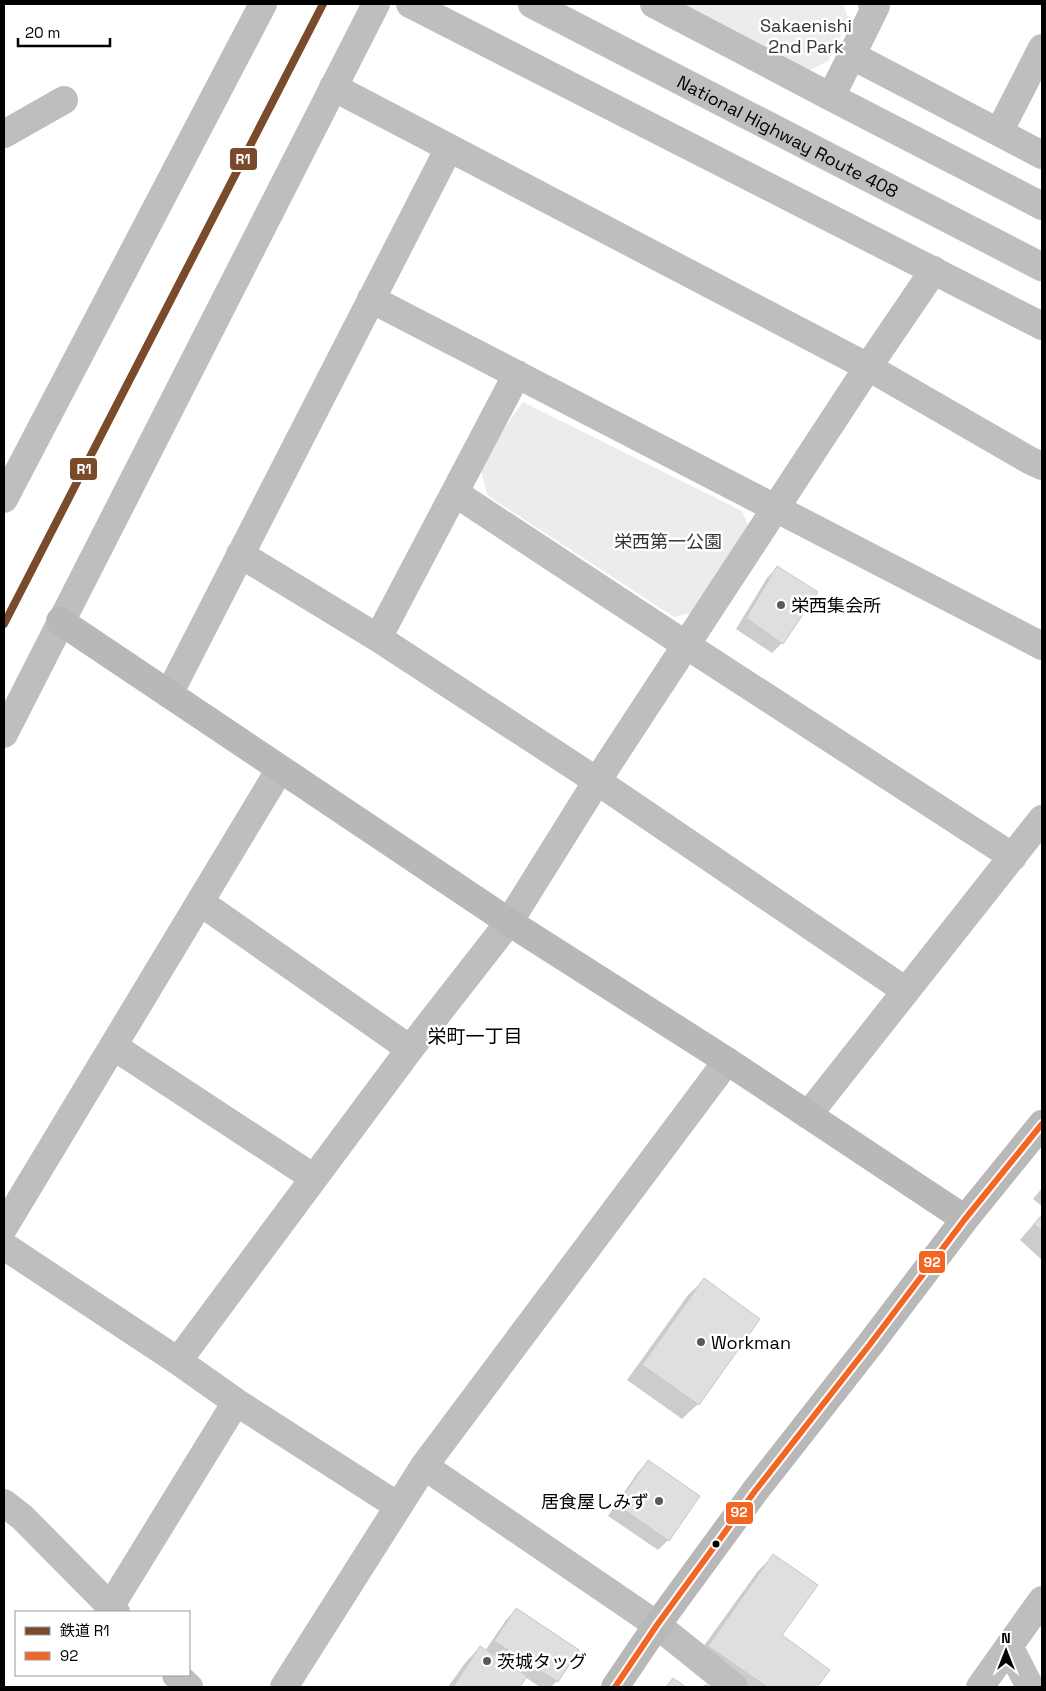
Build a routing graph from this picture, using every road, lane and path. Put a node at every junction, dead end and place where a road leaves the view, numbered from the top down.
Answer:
1 (263, 4) edge
2 (376, 4) edge
3 (410, 4) edge
4 (532, 4) edge
5 (654, 4) edge
6 (875, 5) edge
7 (1042, 48) edge
8 (851, 55) junction
9 (332, 87) junction
10 (830, 96) junction
11 (64, 100) dead end
12 (999, 132) junction
13 (4, 134) edge
14 (449, 148) junction
15 (1042, 155) edge
16 (1042, 206) edge
17 (1042, 266) edge
18 (934, 270) junction
19 (371, 299) junction
20 (1042, 326) edge
21 (868, 367) junction
22 (518, 374) junction
23 (1042, 466) edge
24 (455, 492) junction
25 (4, 499) edge
26 (776, 507) junction
27 (240, 554) junction
28 (60, 622) junction
29 (378, 638) junction
30 (686, 645) junction
31 (1042, 646) edge
32 (169, 694) junction
33 (4, 734) edge
34 (280, 769) junction
35 (597, 781) junction
36 (1042, 819) edge
37 (1012, 857) junction
38 (200, 902) junction
39 (509, 922) junction
40 (906, 991) junction
41 (113, 1046) junction
42 (410, 1049) junction
43 (727, 1061) junction
44 (808, 1114) junction
45 (1042, 1124) edge
46 (314, 1178) junction
47 (965, 1219) junction
48 (4, 1228) edge
49 (4, 1246) edge
50 (178, 1361) junction
51 (236, 1402) junction
52 (424, 1466) junction
53 (4, 1503) edge
54 (398, 1506) junction
55 (1042, 1600) edge
56 (113, 1609) edge
57 (657, 1625) junction
58 (1009, 1646) junction
59 (177, 1676) edge
60 (188, 1687) edge
61 (284, 1687) edge
62 (616, 1687) edge
63 (734, 1687) edge
64 (980, 1687) edge
65 (1030, 1687) edge

1 - 25 main road
2 - 9 main road
3 - 18 main road
4 - 17 main road, National Highway Route 408
5 - 10 main road
6 - 8 main road
7 - 12 main road
8 - 10 main road
8 - 12 main road
9 - 14 main road
9 - 28 main road
10 - 16 main road
11 - 13 main road
12 - 15 main road
14 - 19 main road
14 - 21 main road
18 - 20 main road
18 - 21 main road
19 - 22 main road
19 - 27 main road
21 - 23 main road
21 - 26 main road
22 - 24 main road
22 - 26 main road
24 - 29 main road
24 - 30 main road
26 - 30 main road
26 - 31 main road
27 - 29 main road
27 - 32 main road
28 - 32 street
28 - 33 main road
29 - 35 main road
30 - 35 main road
30 - 37 main road
32 - 34 street
34 - 38 main road
34 - 39 street
35 - 39 main road
35 - 40 main road
36 - 37 main road
37 - 40 main road
38 - 41 main road
38 - 42 main road
39 - 42 main road
39 - 43 street
40 - 44 main road
41 - 46 main road
41 - 48 main road
42 - 46 main road
43 - 44 street
43 - 52 main road
44 - 47 street
45 - 47 street
46 - 50 main road
47 - 57 street
49 - 50 main road
50 - 51 main road
51 - 54 main road
51 - 56 main road
52 - 54 main road
52 - 57 main road
53 - 56 main road
54 - 61 main road
55 - 58 main road
57 - 62 street
57 - 63 main road
58 - 64 main road
58 - 65 main road
59 - 60 main road

